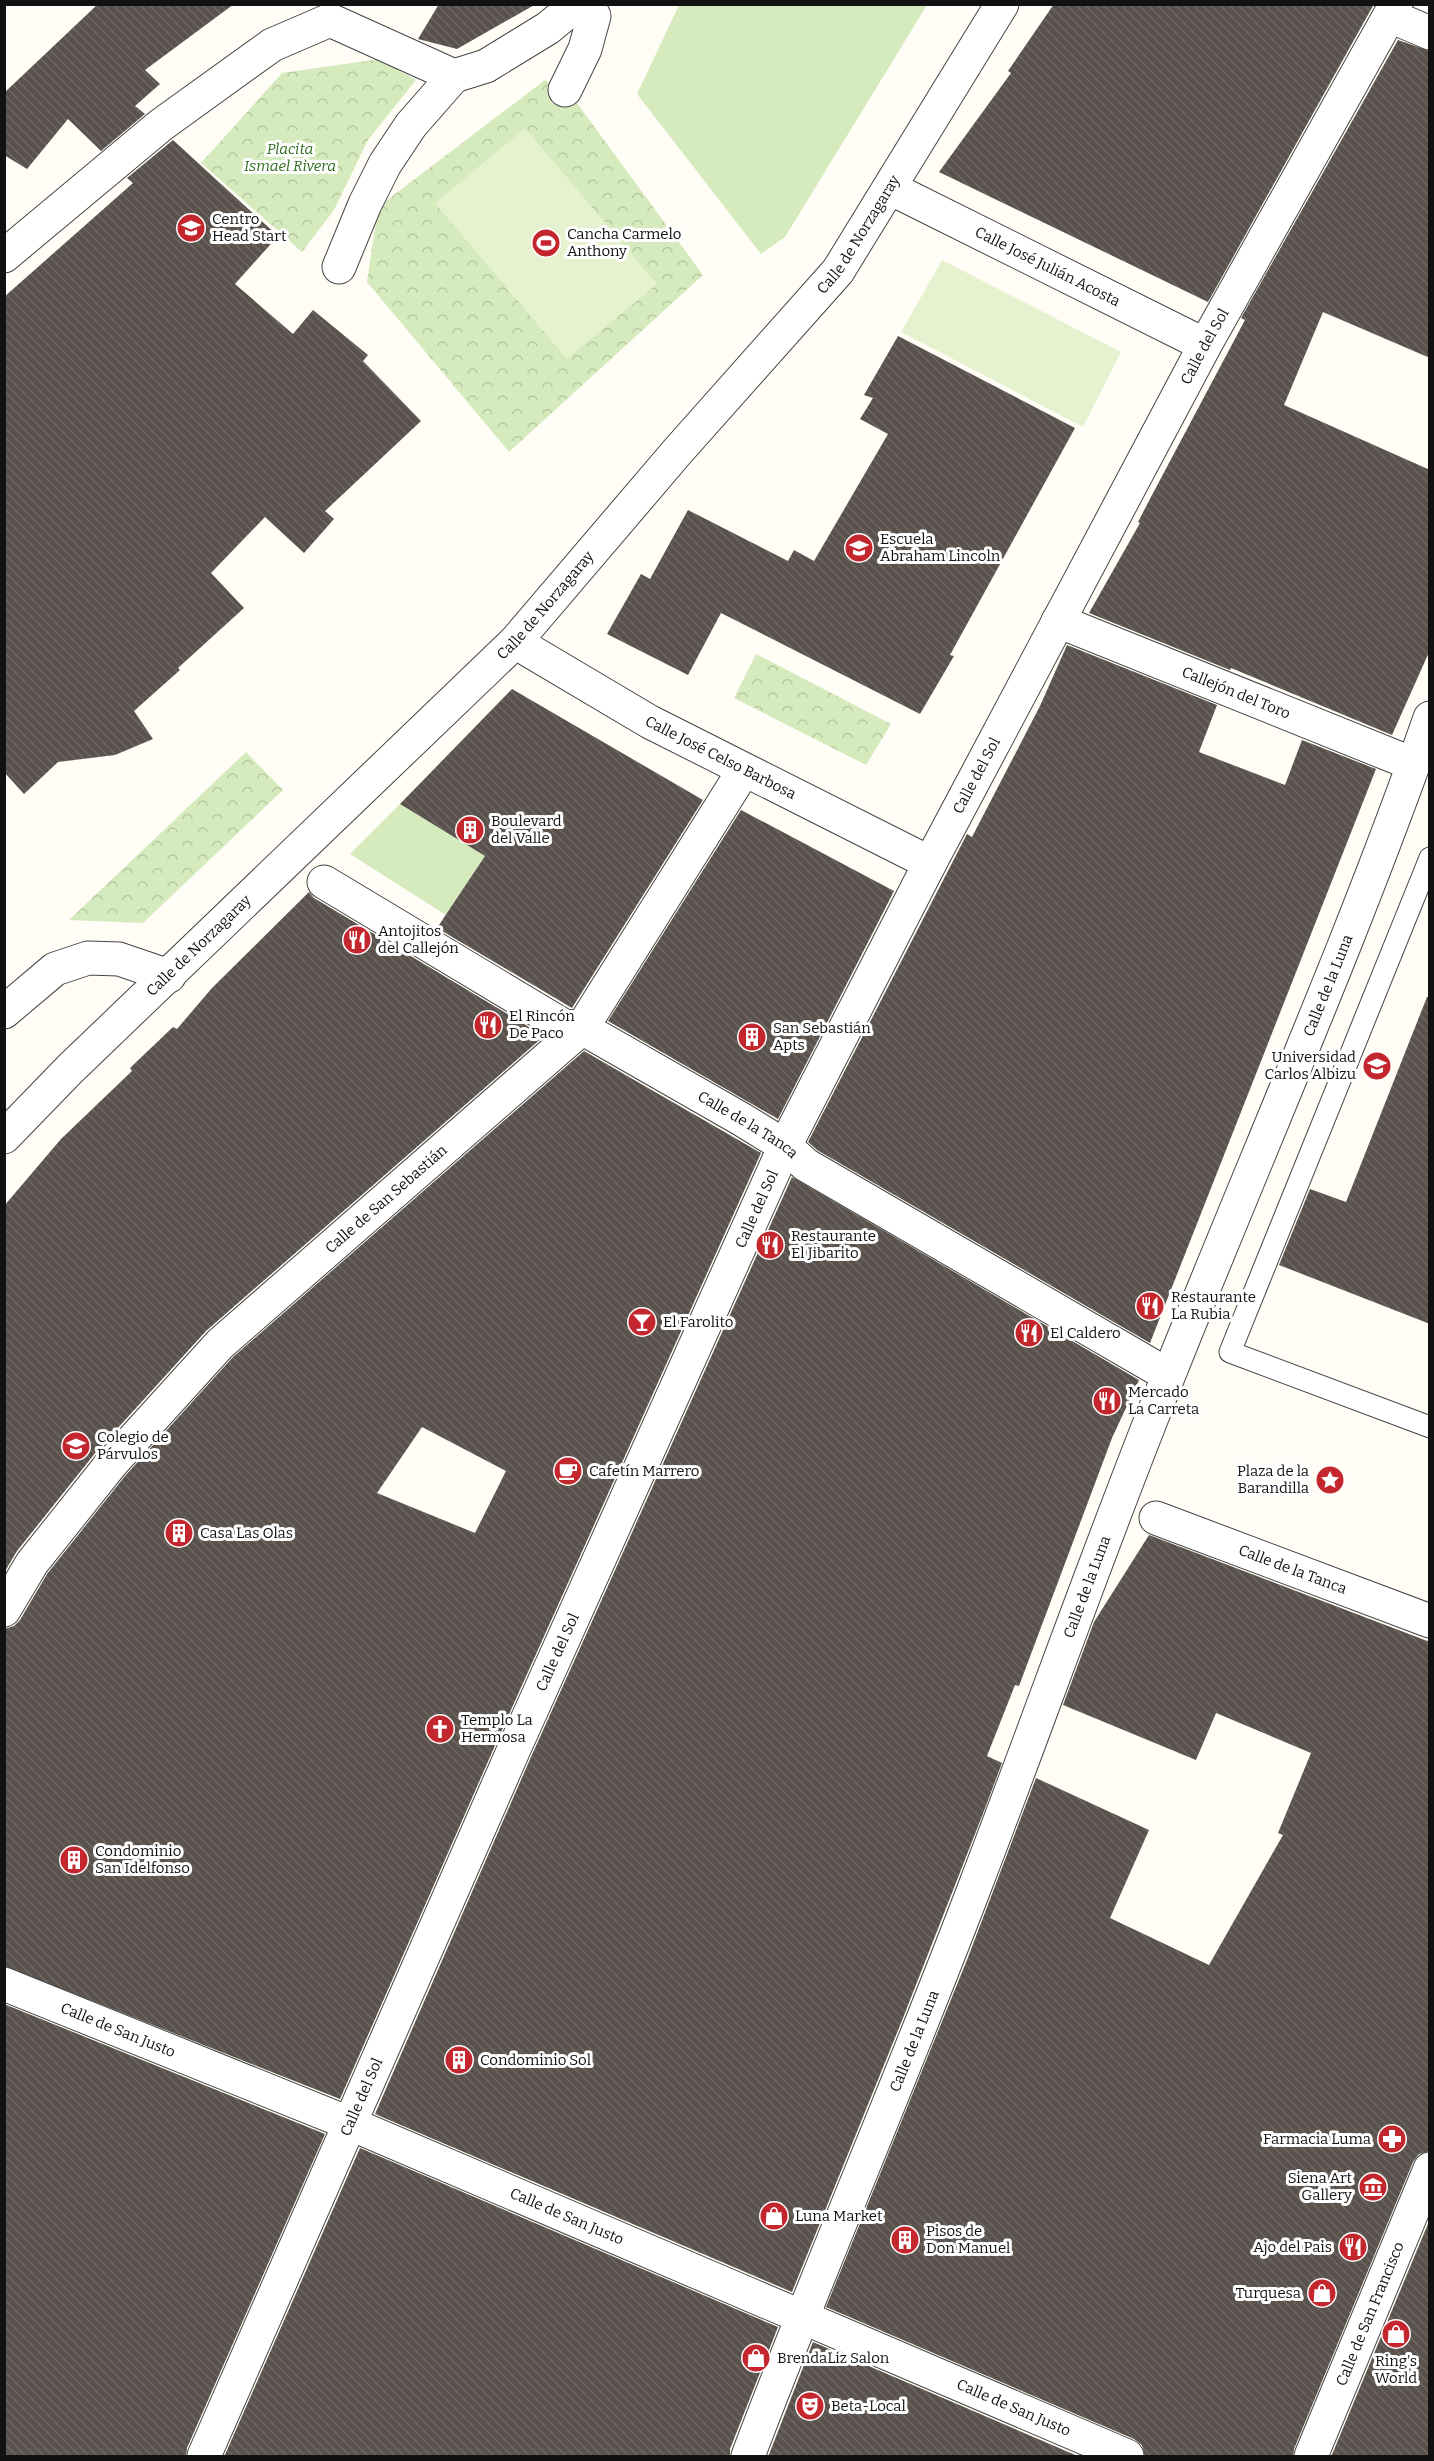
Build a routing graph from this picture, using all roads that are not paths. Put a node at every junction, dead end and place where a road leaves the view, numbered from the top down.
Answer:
1 (577, 4) edge
2 (587, 4) edge
3 (1002, 4) edge
4 (1393, 10) edge
5 (1430, 33) edge
6 (454, 76) junction
7 (565, 90) dead end
8 (890, 188) junction
9 (4, 256) edge
10 (339, 267) dead end
11 (1204, 345) junction
12 (1058, 621) junction
13 (515, 642) junction
14 (1430, 718) edge
15 (1413, 764) junction
16 (744, 770) junction
17 (1430, 858) edge
18 (930, 863) junction
19 (324, 882) dead end
20 (169, 976) junction
21 (4, 1012) edge
22 (582, 1028) junction
23 (4, 1137) edge
24 (785, 1146) junction
25 (1168, 1375) junction
26 (1430, 1427) edge
27 (1156, 1518) dead end
28 (4, 1610) edge
29 (1430, 1621) edge
30 (4, 1984) edge
31 (351, 2124) junction
32 (1430, 2169) edge
33 (801, 2317) junction
34 (204, 2457) edge
35 (748, 2457) edge
36 (1127, 2457) edge
37 (1311, 2457) edge

1 - 6 street
2 - 7 street
3 - 8 street, Calle de Norzagaray
4 - 5 street
4 - 11 street, Calle del Sol
6 - 9 street
6 - 10 street
8 - 11 street, Calle José Julián Acosta
8 - 13 street, Calle de Norzagaray
11 - 12 street, Calle del Sol
12 - 15 street, Callejón del Toro
12 - 18 street, Calle del Sol
13 - 16 street, Calle José Celso Barbosa
13 - 20 street, Calle de Norzagaray
14 - 15 street, Calle de la Luna
15 - 25 street, Calle de la Luna
16 - 18 street, Calle José Celso Barbosa
16 - 22 street, Calle de San Sebastián
17 - 26 lane
18 - 24 street, Calle del Sol
19 - 22 street, Calle de la Tanca
20 - 21 street
20 - 23 street, Calle de Norzagaray
22 - 24 street, Calle de la Tanca
22 - 28 street, Calle de San Sebastián
24 - 25 street, Calle de la Tanca
24 - 31 street, Calle del Sol
25 - 33 street, Calle de la Luna
27 - 29 street, Calle de la Tanca
30 - 31 street, Calle de San Justo
31 - 33 street, Calle de San Justo
31 - 34 street, Calle del Sol
32 - 37 street, Calle de San Francisco
33 - 35 street, Calle de la Luna
33 - 36 street, Calle de San Justo

